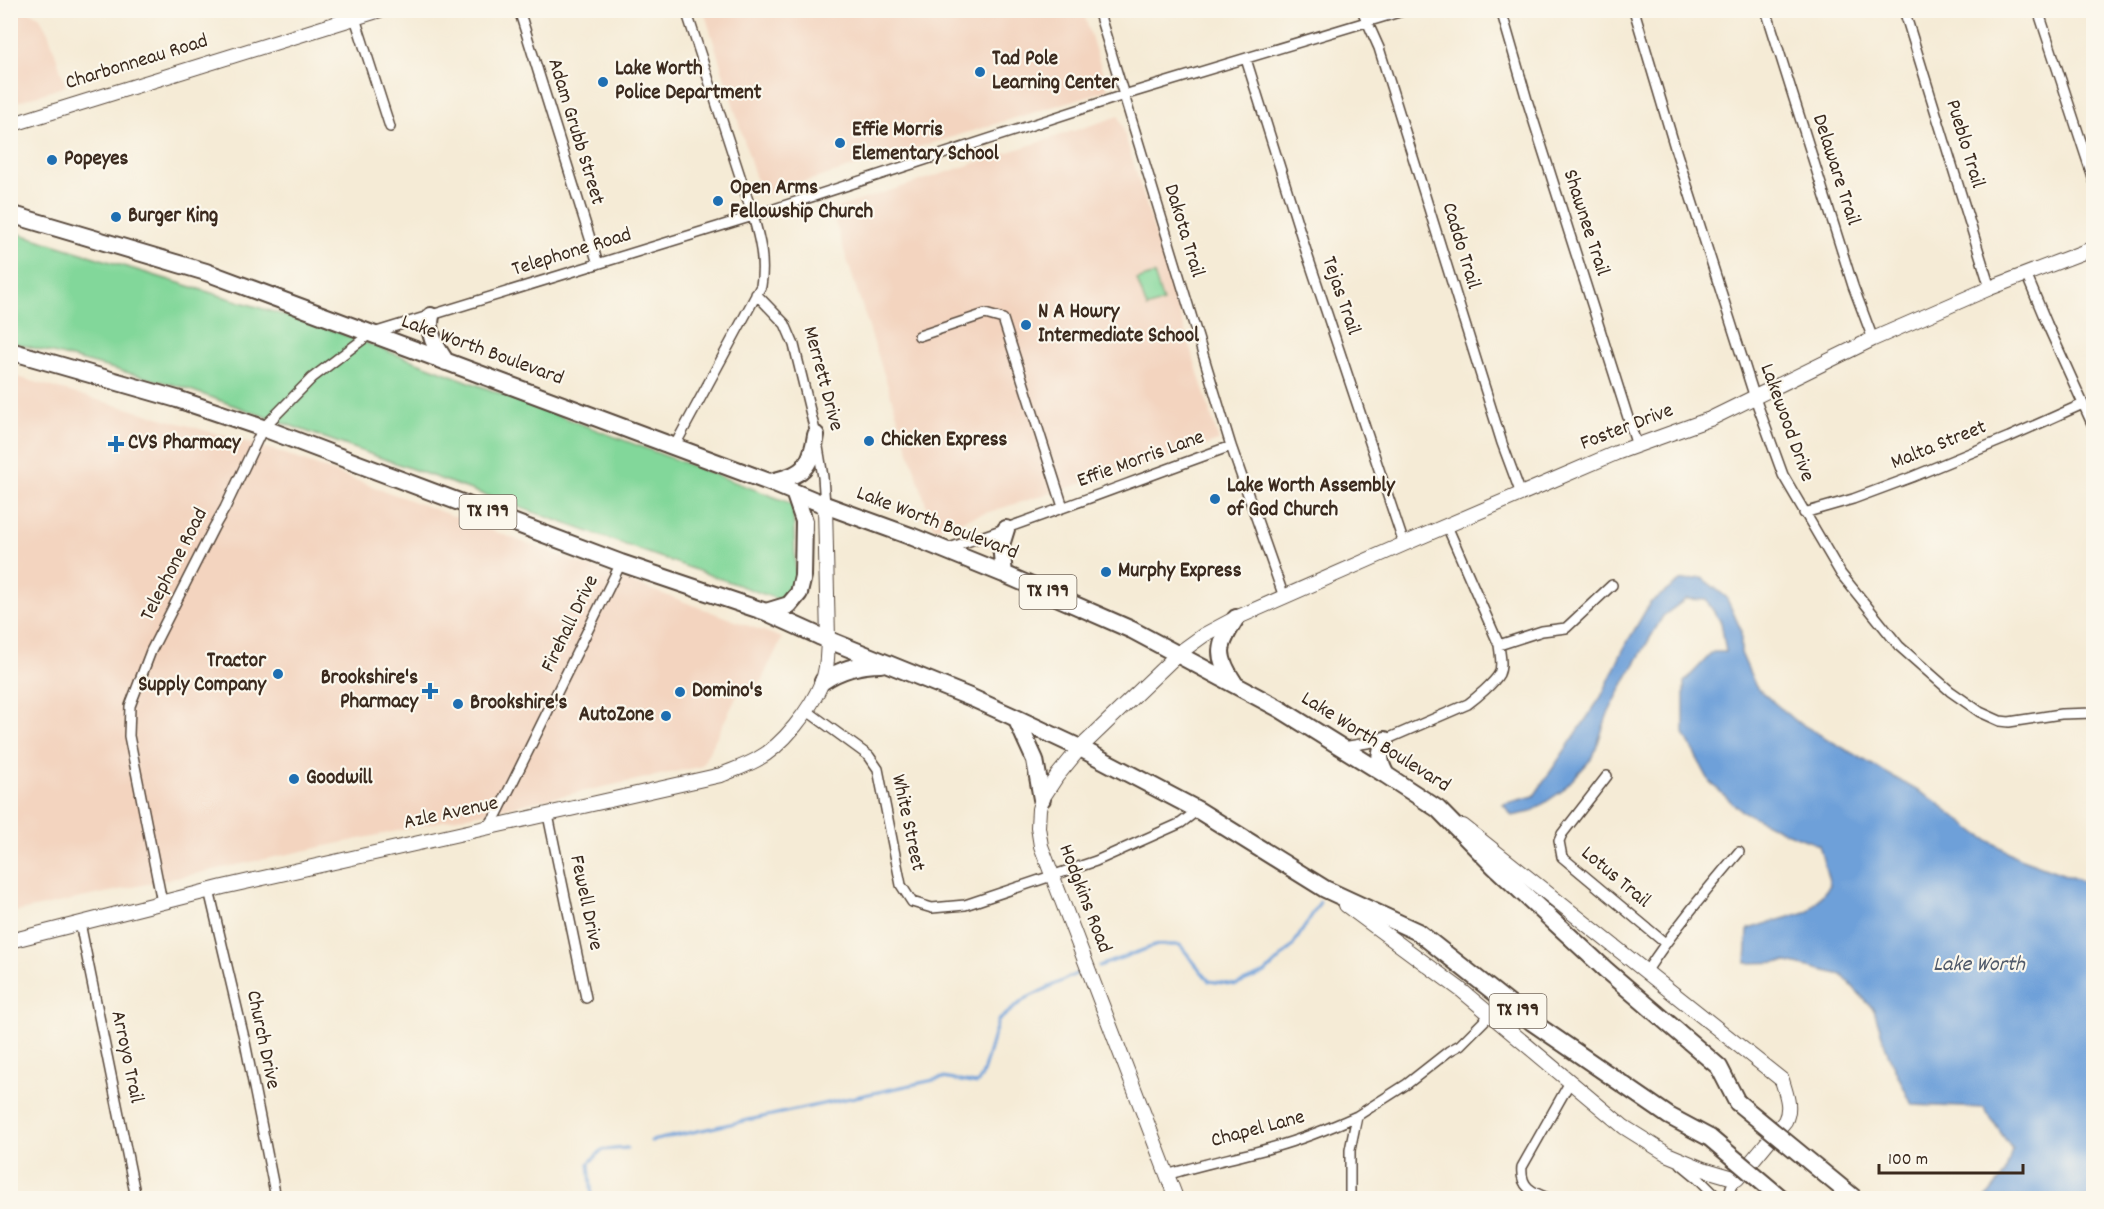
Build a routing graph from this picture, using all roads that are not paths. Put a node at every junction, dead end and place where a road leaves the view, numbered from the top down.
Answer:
1 (380, 10) edge
2 (519, 10) edge
3 (686, 10) edge
4 (1098, 10) edge
5 (1362, 10) edge
6 (1406, 10) edge
7 (1501, 10) edge
8 (1634, 10) edge
9 (1766, 10) edge
10 (1904, 10) edge
11 (2038, 10) edge
12 (355, 18) junction
13 (1368, 22) junction
14 (1246, 59) junction
15 (1124, 95) junction
16 (10, 125) edge
17 (390, 127) dead end
18 (2094, 181) edge
19 (13, 216) edge
20 (753, 216) junction
21 (2094, 248) edge
22 (598, 264) junction
23 (2026, 274) junction
24 (1990, 288) junction
25 (756, 294) junction
26 (431, 316) junction
27 (370, 334) junction
28 (919, 336) dead end
29 (1873, 339) junction
30 (10, 351) edge
31 (446, 362) junction
32 (1755, 398) junction
33 (2084, 404) junction
34 (263, 428) junction
35 (2094, 428) edge
36 (816, 435) junction
37 (1231, 446) junction
38 (1637, 446) junction
39 (674, 447) junction
40 (770, 482) junction
41 (794, 492) junction
42 (1521, 494) junction
43 (825, 505) junction
44 (1063, 507) junction
45 (1804, 513) junction
46 (1447, 526) junction
47 (1006, 529) junction
48 (1404, 544) junction
49 (944, 550) junction
50 (621, 563) junction
51 (1004, 573) junction
52 (1612, 585) dead end
53 (1284, 597) junction
54 (766, 612) junction
55 (1236, 618) junction
56 (828, 640) junction
57 (1499, 645) junction
58 (1179, 654) junction
59 (888, 664) junction
60 (823, 681) junction
61 (1234, 684) junction
62 (806, 710) junction
63 (2094, 713) edge
64 (1016, 718) junction
65 (1385, 740) junction
66 (1343, 747) junction
67 (1080, 748) junction
68 (1386, 775) junction
69 (1607, 776) dead end
70 (1042, 799) junction
71 (1438, 809) junction
72 (1198, 810) junction
73 (548, 815) junction
74 (487, 828) junction
75 (1739, 852) dead end
76 (1052, 877) junction
77 (1325, 889) junction
78 (209, 890) junction
79 (162, 902) junction
80 (80, 923) junction
81 (10, 941) edge
82 (1665, 943) junction
83 (1646, 972) junction
84 (586, 998) dead end
85 (1490, 1015) junction
86 (1570, 1082) junction
87 (1357, 1116) junction
88 (1666, 1154) junction
89 (1167, 1175) junction
90 (1737, 1179) junction
91 (136, 1198) edge
92 (276, 1198) edge
93 (1176, 1198) edge
94 (1350, 1198) edge
95 (1548, 1198) edge
96 (1718, 1198) edge
97 (1728, 1198) edge
98 (1781, 1198) edge
99 (1854, 1198) edge

1 - 12 main road, Charbonneau Road
2 - 22 street, Adam Grubb Street
3 - 20 street
4 - 15 street, Dakota Trail
5 - 13 street, Caddo Trail
6 - 13 street, Telephone Road
7 - 38 street, Shawnee Trail
8 - 32 street, Lakewood Drive
9 - 29 street, Delaware Trail
10 - 24 street, Pueblo Trail
11 - 18 street
12 - 16 main road, Charbonneau Road
12 - 17 street
13 - 14 street, Telephone Road
13 - 42 street, Caddo Trail
14 - 15 street, Telephone Road
14 - 48 street, Tejas Trail
15 - 20 street, Telephone Road
15 - 37 street, Dakota Trail
19 - 27 highway, Lake Worth Boulevard / TX 199
20 - 22 street, Telephone Road
20 - 25 street
21 - 23 main road, Foster Drive
22 - 26 street, Telephone Road
23 - 24 main road, Foster Drive
23 - 33 street
24 - 29 main road, Foster Drive
25 - 36 street, Merrett Drive
25 - 39 street
26 - 27 street, Telephone Road
26 - 31 highway
27 - 31 highway, Lake Worth Boulevard / TX 199
27 - 34 street, Telephone Road
28 - 44 street, Effie Morris Lane
29 - 32 main road, Foster Drive
30 - 34 highway, TX 199
31 - 39 highway, Lake Worth Boulevard / TX 199
32 - 38 main road, Foster Drive
32 - 45 street, Lakewood Drive
33 - 35 street
33 - 45 street, Malta Street
34 - 50 highway, TX 199
34 - 79 street, Telephone Road
36 - 40 highway
36 - 43 street, Merrett Drive
37 - 44 street, Effie Morris Lane
37 - 53 street, Dakota Trail
38 - 42 main road, Foster Drive
39 - 40 highway, Lake Worth Boulevard / TX 199
40 - 41 highway, Lake Worth Boulevard / TX 199
41 - 43 highway, Lake Worth Boulevard / TX 199
41 - 54 highway
42 - 46 main road, Foster Drive
43 - 49 highway, Lake Worth Boulevard / TX 199
43 - 56 main road, Merrett Drive
44 - 47 street, Effie Morris Lane
45 - 63 street, Lakewood Drive
46 - 48 main road, Foster Drive
46 - 57 street
47 - 49 street, Effie Morris Lane
47 - 51 highway
48 - 53 main road, Foster Drive
49 - 51 highway, Lake Worth Boulevard / TX 199
50 - 54 highway, TX 199
50 - 74 street, Firehall Drive
51 - 58 highway, Lake Worth Boulevard / TX 199
52 - 57 street
53 - 55 main road, Foster Drive
54 - 56 highway, TX 199
55 - 58 main road, Foster Drive
55 - 61 highway
56 - 59 highway, TX 199
56 - 60 main road, Azle Avenue
57 - 65 street
58 - 61 highway, Lake Worth Boulevard / TX 199
58 - 67 main road, Hodgkins Road
59 - 60 highway
59 - 64 highway, TX 199
60 - 62 main road, Azle Avenue
61 - 66 highway, Lake Worth Boulevard / TX 199
62 - 73 main road, Azle Avenue
62 - 76 street, White Street
64 - 67 highway, TX 199
64 - 70 highway
65 - 66 street
65 - 68 highway
66 - 68 highway, Lake Worth Boulevard / TX 199
67 - 70 main road, Hodgkins Road
67 - 72 highway, TX 199
68 - 71 highway, Lake Worth Boulevard / TX 199
69 - 82 street, Lotus Trail
70 - 76 main road, Hodgkins Road
71 - 83 main road, Lake Worth Boulevard / TX 199
71 - 99 highway, TX 199, bridge
72 - 76 street
72 - 77 highway, TX 199
73 - 74 main road, Azle Avenue
73 - 84 street, Fewell Drive
74 - 78 main road, Azle Avenue
75 - 82 street
76 - 89 main road, Hodgkins Road
77 - 85 main road, TX 199
77 - 98 highway, TX 199, bridge
78 - 79 main road, Azle Avenue
78 - 92 street, Church Drive
79 - 80 main road, Azle Avenue
80 - 81 main road, Azle Avenue
80 - 91 street, Arroyo Trail
82 - 83 street
83 - 90 main road, Lake Worth Boulevard / TX 199
85 - 86 main road, TX 199
85 - 87 street, Chapel Lane
86 - 88 main road, TX 199
86 - 95 street
87 - 89 street, Chapel Lane
87 - 94 street
88 - 90 main road, TX 199
88 - 96 street
89 - 93 main road, Hodgkins Road
90 - 97 street

